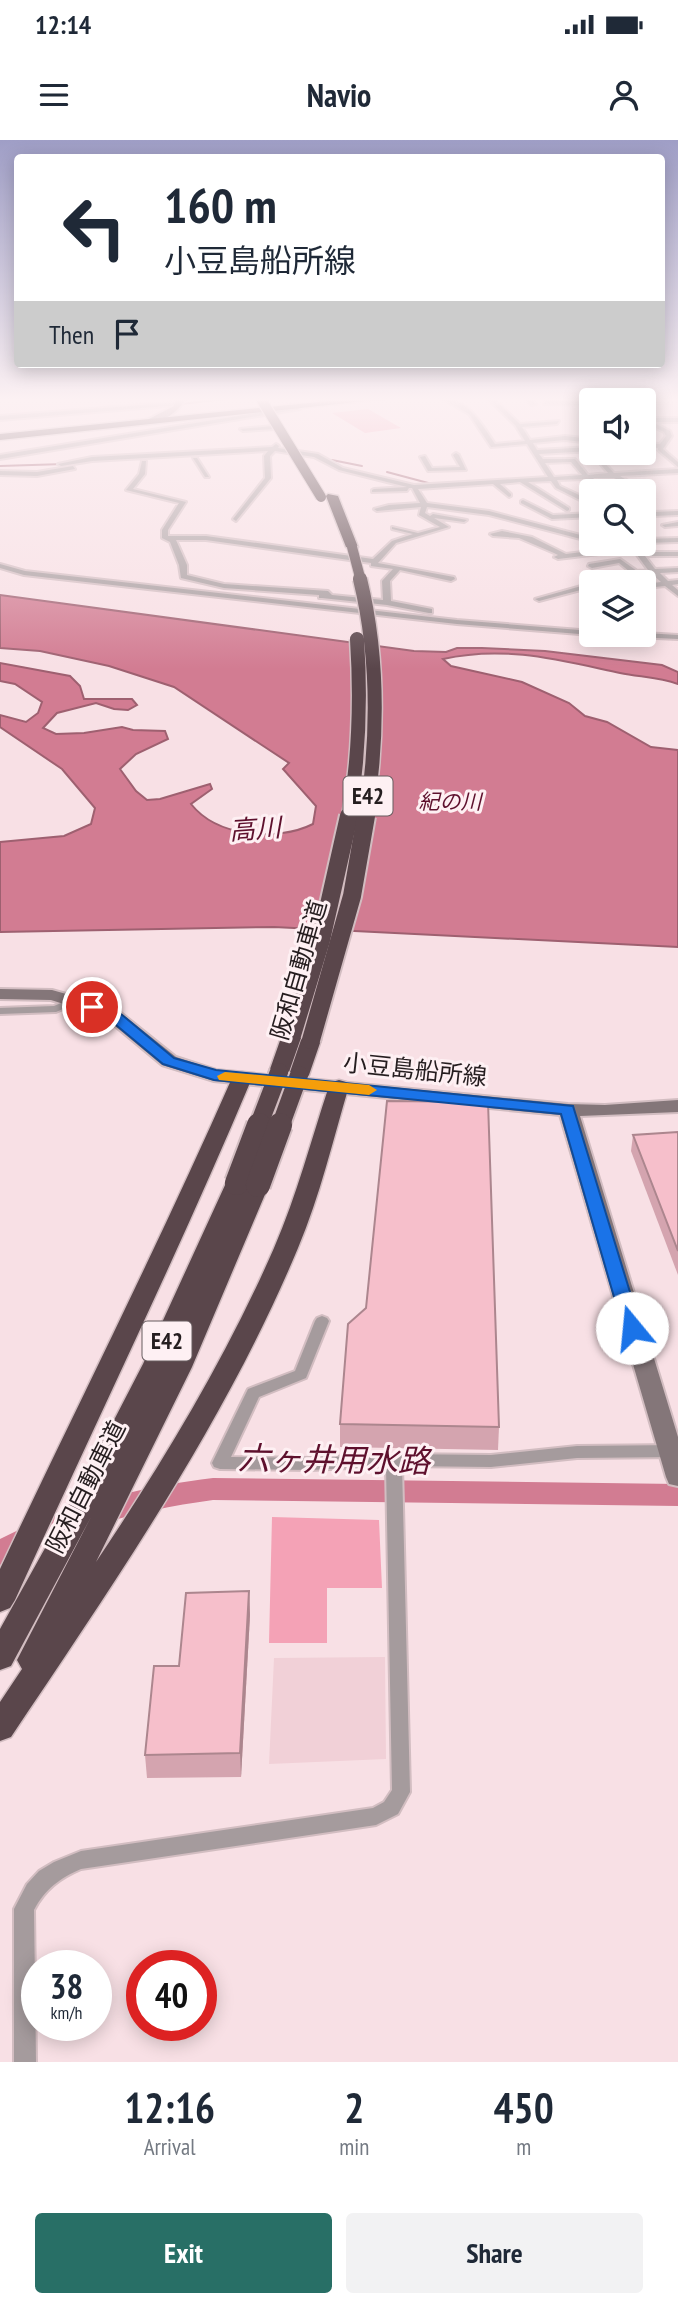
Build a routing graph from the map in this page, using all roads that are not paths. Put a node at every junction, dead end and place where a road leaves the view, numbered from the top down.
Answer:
1 (414, 488) edge
2 (130, 489) edge
3 (260, 489) edge
4 (320, 489) edge
5 (322, 489) edge
6 (405, 489) edge
7 (502, 489) edge
8 (534, 489) edge
9 (562, 489) edge
10 (374, 491) dead end
11 (509, 495) dead end
12 (573, 495) junction
13 (326, 497) junction
14 (553, 498) dead end
15 (579, 498) edge
16 (523, 502) dead end
17 (669, 502) dead end
18 (425, 505) junction
19 (377, 509) dead end
20 (567, 509) dead end
21 (468, 511) junction
22 (678, 511) edge
23 (421, 514) junction
24 (656, 514) edge
25 (578, 516) edge
26 (236, 519) dead end
27 (665, 525) dead end
28 (394, 528) dead end
29 (676, 529) edge
30 (422, 534) junction
31 (493, 534) dead end
32 (579, 536) edge
33 (165, 538) junction
34 (678, 540) edge
35 (656, 541) edge
36 (656, 554) edge
37 (678, 554) edge
38 (579, 555) edge
39 (641, 556) edge
40 (375, 561) junction
41 (0, 566) edge
42 (592, 566) dead end
43 (398, 568) junction
44 (631, 570) edge
45 (653, 570) edge
46 (656, 570) edge
47 (678, 570) edge
48 (656, 573) edge
49 (451, 579) dead end
50 (678, 582) edge
51 (665, 583) junction
52 (656, 585) edge
53 (579, 590) edge
54 (573, 591) junction
55 (205, 593) junction
56 (579, 593) edge
57 (678, 594) edge
58 (330, 596) junction
59 (539, 599) dead end
60 (387, 603) junction
61 (498, 625) junction
62 (579, 632) edge
63 (678, 635) edge
64 (656, 636) edge
65 (668, 637) joint
66 (0, 994) edge
67 (75, 1000) junction
68 (0, 1011) edge
69 (242, 1078) junction
70 (339, 1086) junction
71 (678, 1106) edge
72 (568, 1110) junction
73 (247, 1184) junction
74 (322, 1321) dead end
75 (674, 1451) edge
76 (394, 1461) junction
77 (678, 1478) edge
78 (0, 1600) edge
79 (0, 1657) edge
80 (0, 1725) edge
81 (25, 2062) edge

1 - 18 street
2 - 33 street
3 - 26 street
4 - 13 highway, 阪和自動車道 / E42, bridge
5 - 13 highway, 阪和自動車道 / E42
6 - 10 street
7 - 11 street
8 - 20 street
9 - 12 street
12 - 14 street
12 - 15 street
13 - 73 highway, 阪和自動車道 / E42, bridge
16 - 25 street
17 - 22 street
18 - 19 street
18 - 21 street
18 - 23 street
21 - 23 street
21 - 32 street
22 - 24 street
23 - 30 street
27 - 29 street
28 - 30 street
30 - 40 street
31 - 38 street
33 - 40 street
33 - 58 street
34 - 35 street
36 - 37 street
39 - 45 street
40 - 43 street
41 - 55 street
42 - 44 street
43 - 49 street
43 - 60 street
46 - 47 street
48 - 51 street
50 - 51 street
51 - 52 street
51 - 57 street
53 - 54 street
54 - 56 street
54 - 59 street
55 - 58 street
55 - 61 street
58 - 60 street
60 - 61 street
61 - 62 street
63 - 65 street
64 - 65 street
66 - 67 main road, 小豆島船所線
67 - 68 street
67 - 69 main road, 小豆島船所線
69 - 70 main road, 小豆島船所線
69 - 78 highway
70 - 72 main road, 小豆島船所線
70 - 80 highway
71 - 72 main road, 小豆島船所線
72 - 75 main road
73 - 79 highway, 阪和自動車道 / E42
73 - 80 highway, 阪和自動車道 / E42
74 - 76 street
75 - 76 street
75 - 77 main road
76 - 81 street

